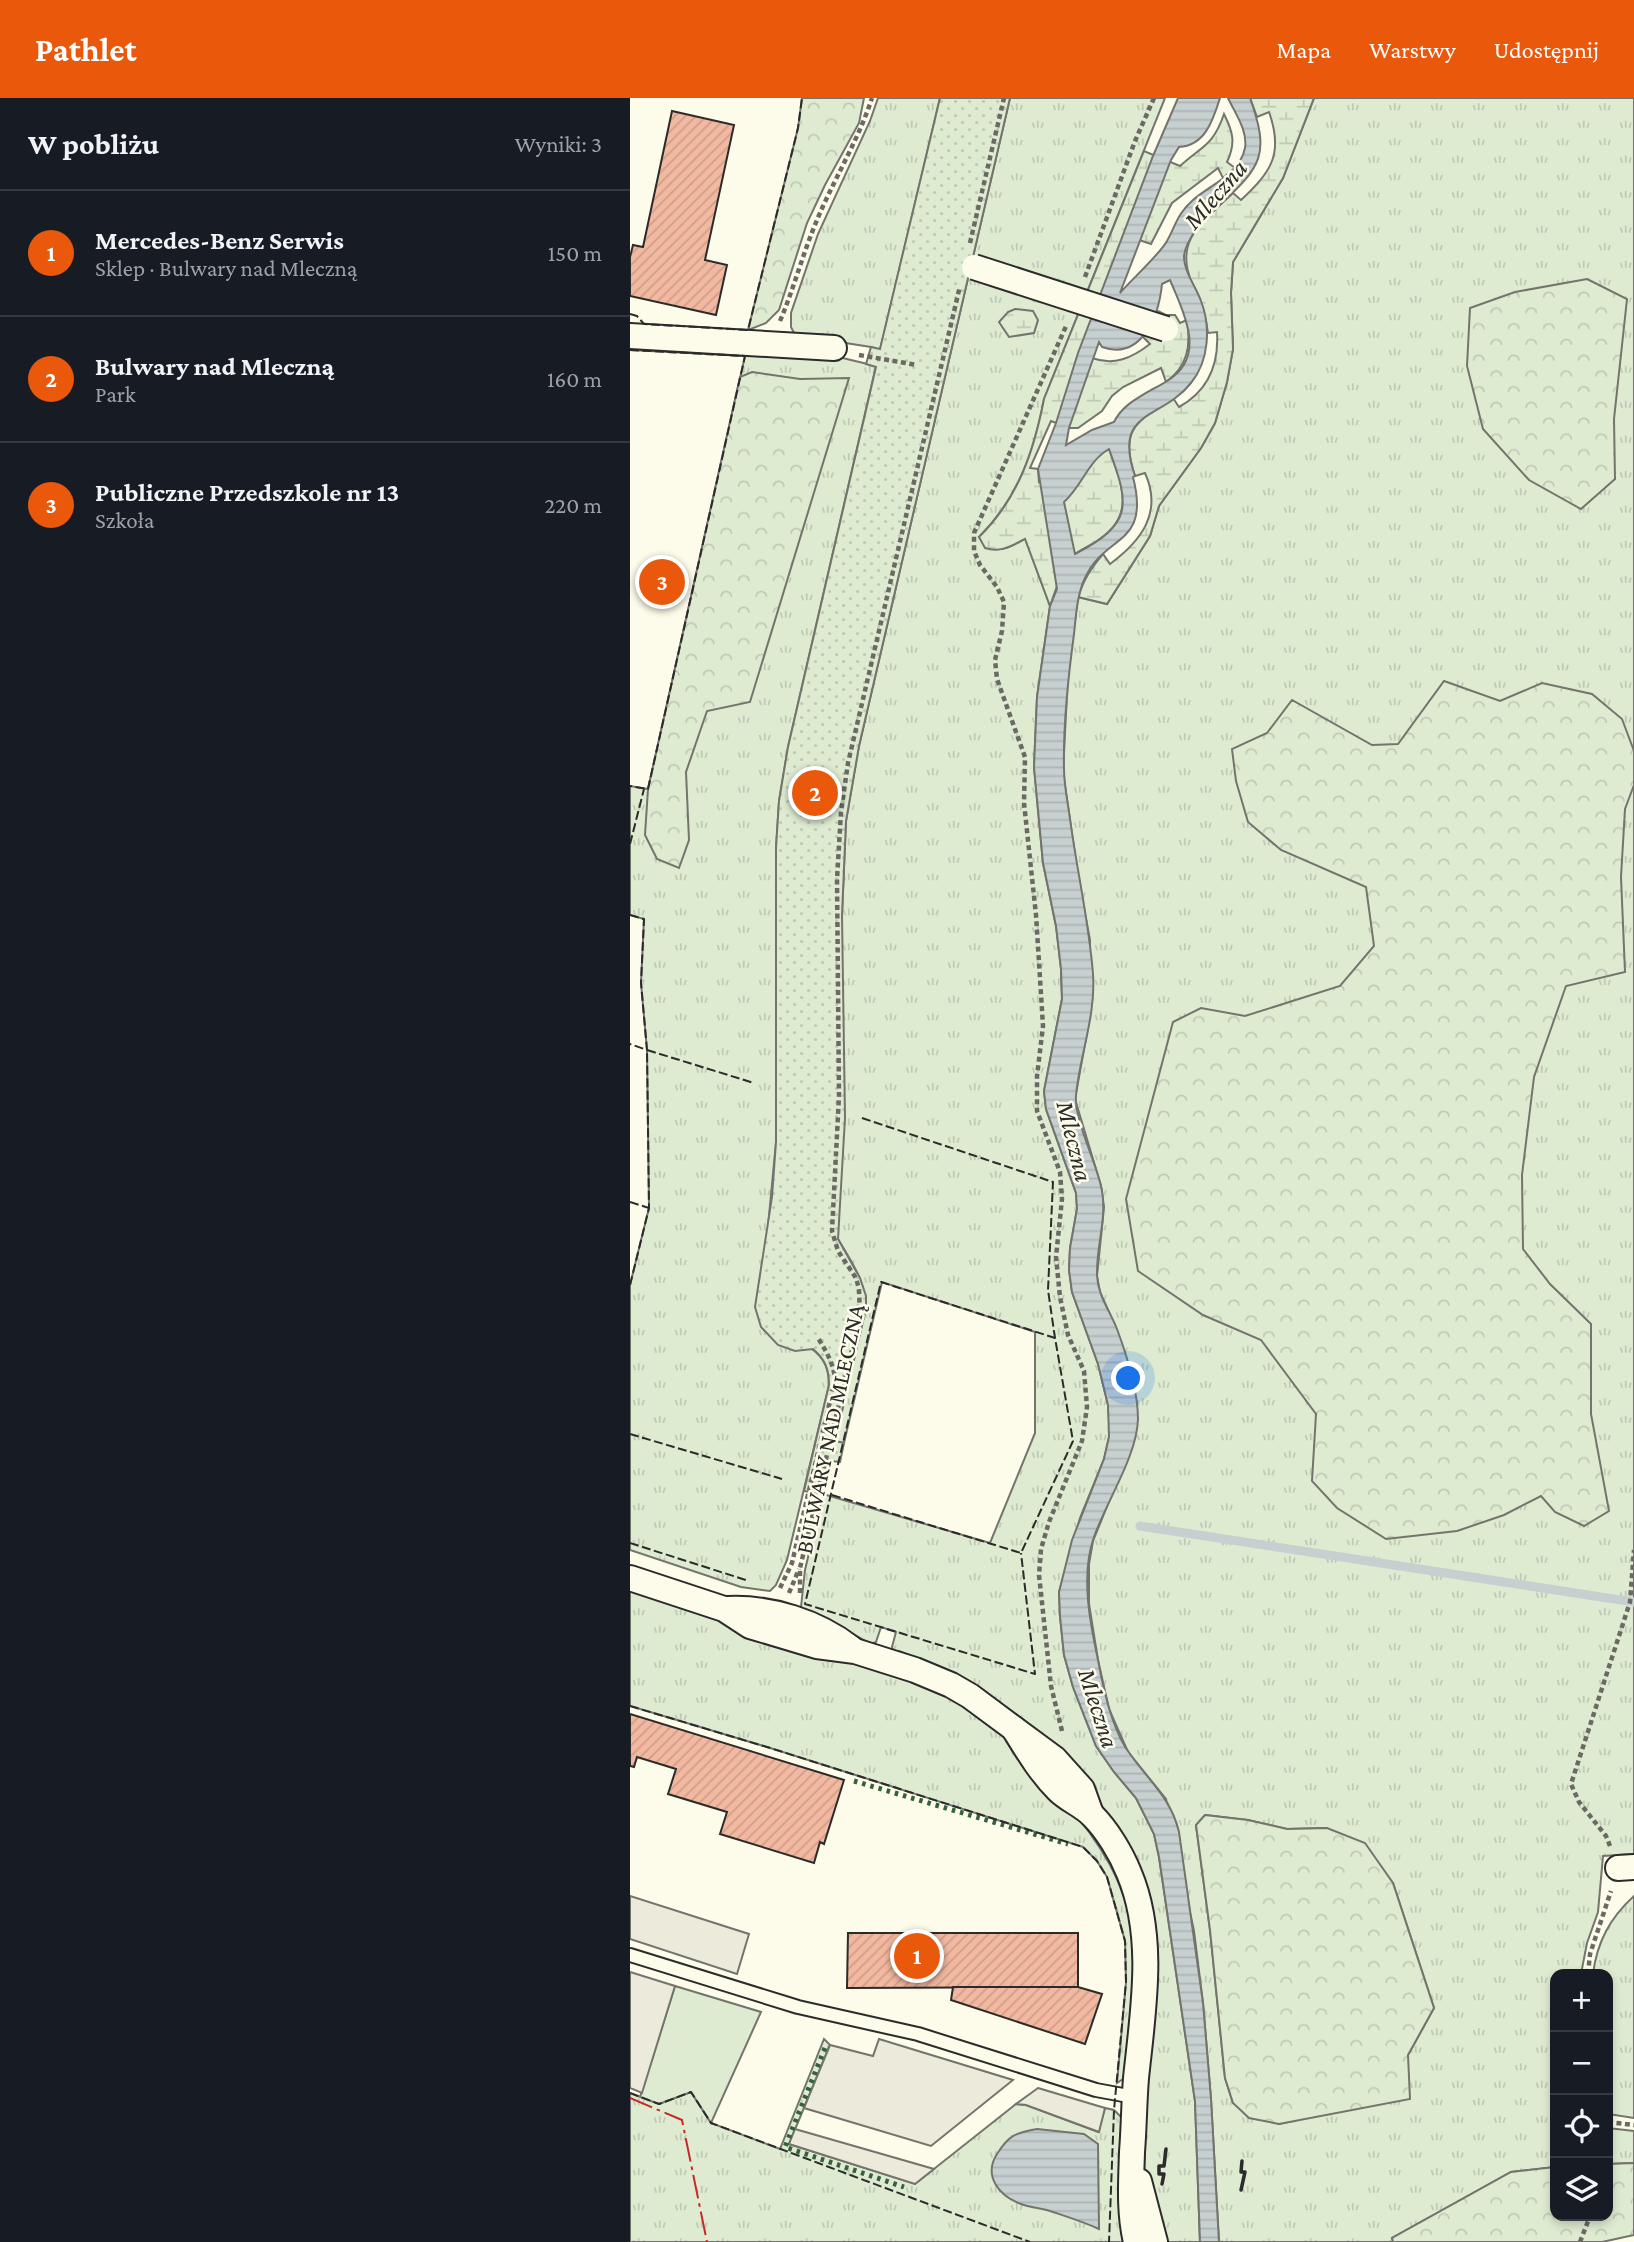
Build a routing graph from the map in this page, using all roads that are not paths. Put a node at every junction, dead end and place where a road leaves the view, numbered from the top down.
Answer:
1 (969, 266) road end
2 (1166, 329) dead end
3 (630, 336) edge
4 (834, 348) road end
5 (630, 1578) edge
6 (1014, 1730) junction
7 (1091, 1814) junction
8 (630, 1955) edge
9 (1135, 2097) junction
10 (1132, 2160) junction
11 (1136, 2242) edge
12 (1155, 2242) edge

1 - 2 street, bridge
3 - 4 street
5 - 6 street
6 - 7 street
6 - 7 street
7 - 9 street
8 - 9 lane
9 - 10 street
10 - 11 street
10 - 12 street

